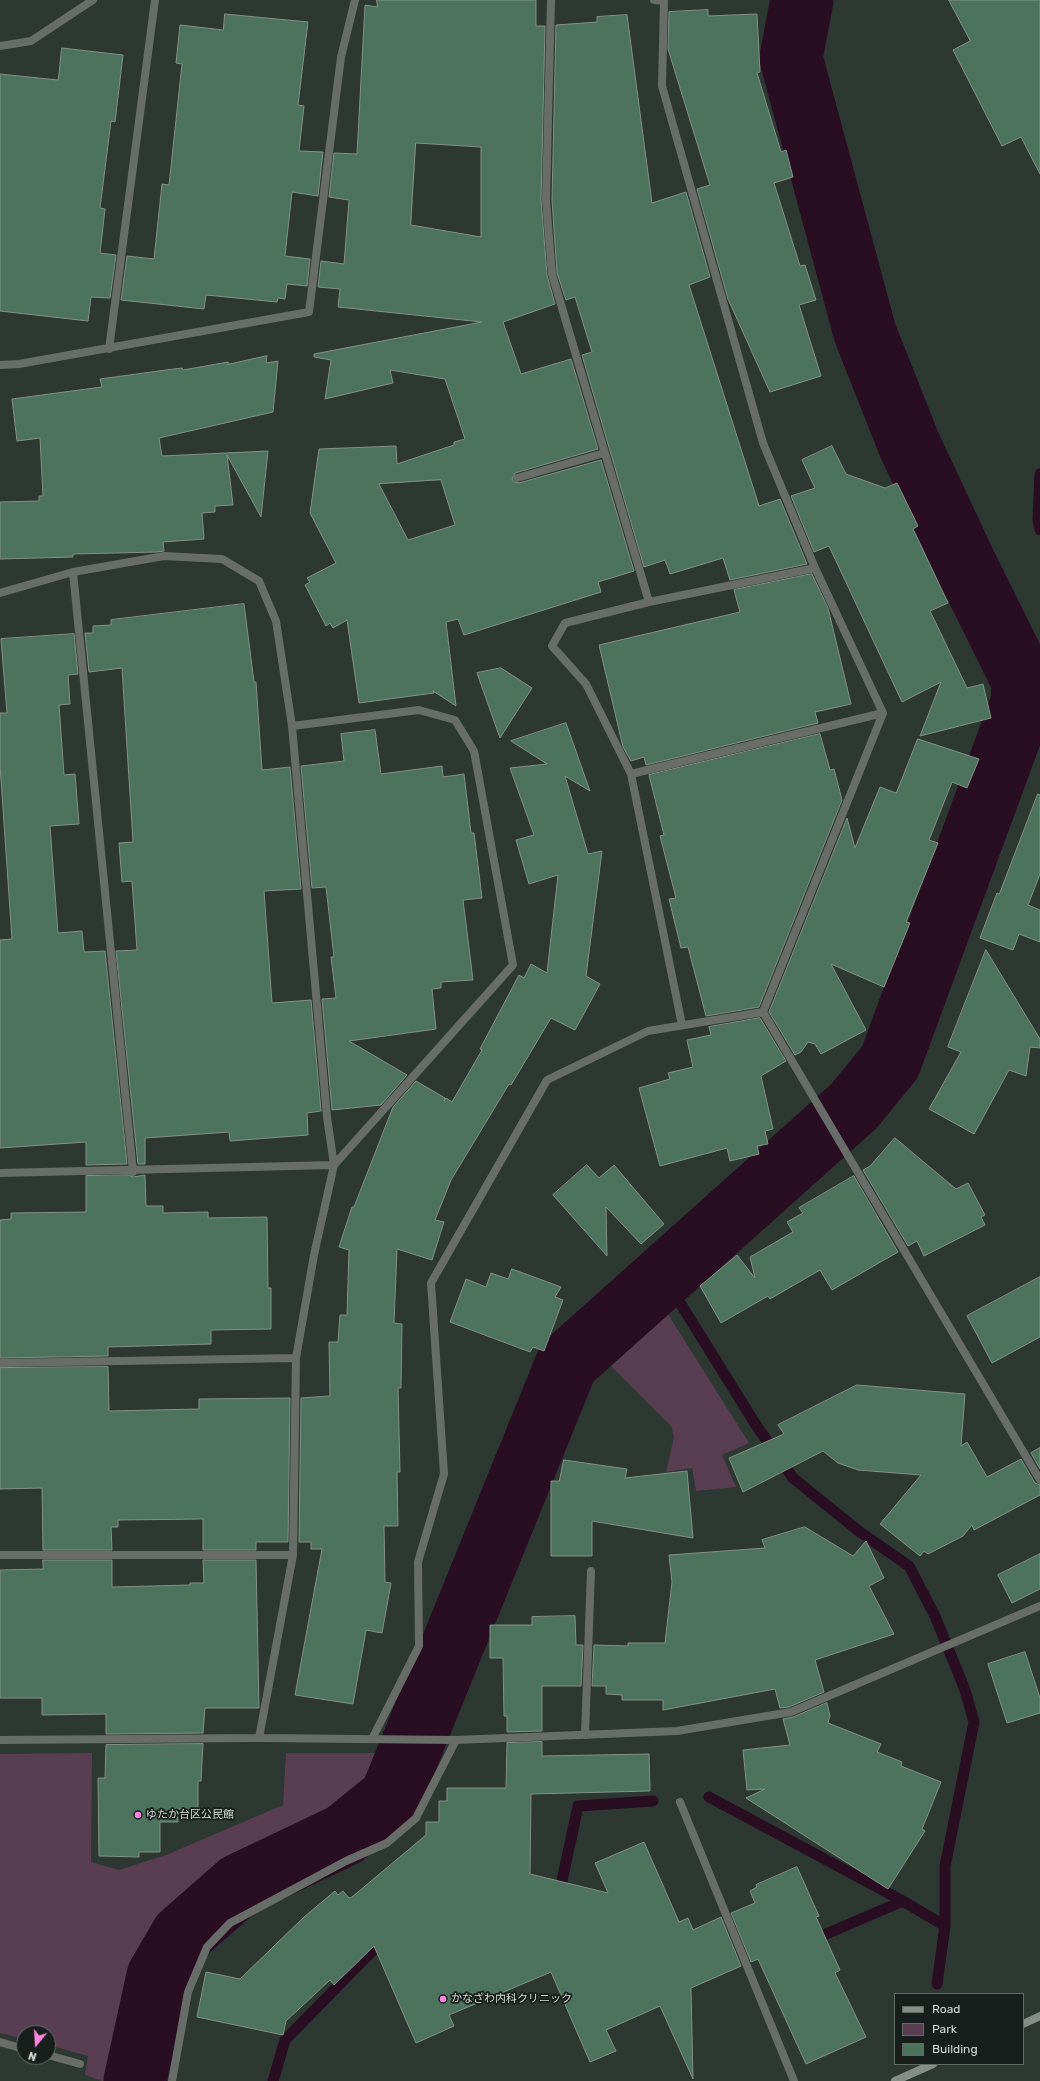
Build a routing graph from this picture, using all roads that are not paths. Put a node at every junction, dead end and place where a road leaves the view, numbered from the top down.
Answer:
1 (93, 0) edge
2 (155, 0) edge
3 (355, 0) edge
4 (551, 0) edge
5 (654, 0) edge
6 (664, 1) edge
7 (0, 46) edge
8 (109, 349) junction
9 (0, 365) edge
10 (604, 453) junction
11 (517, 478) dead end
12 (815, 568) junction
13 (73, 572) junction
14 (0, 593) edge
15 (649, 602) junction
16 (883, 713) junction
17 (292, 726) junction
18 (631, 774) junction
19 (763, 1012) junction
20 (682, 1025) junction
21 (334, 1165) junction
22 (133, 1172) junction
23 (0, 1173) edge
24 (296, 1358) junction
25 (0, 1363) edge
26 (1040, 1480) edge
27 (0, 1555) edge
28 (294, 1555) junction
29 (591, 1571) dead end
30 (1040, 1606) edge
31 (585, 1735) junction
32 (258, 1738) junction
33 (372, 1739) junction
34 (0, 1740) edge
35 (456, 1740) junction
36 (680, 1802) dead end
37 (1040, 2016) edge
38 (1024, 2024) edge
39 (0, 2042) edge
40 (16, 2046) edge
41 (56, 2057) edge
42 (80, 2064) dead end
43 (931, 2065) edge
44 (172, 2081) edge
45 (794, 2081) edge
46 (895, 2081) edge

1 - 7 street
2 - 8 street
3 - 8 street
4 - 10 street
5 - 6 street
6 - 12 street
8 - 9 street
10 - 11 street
10 - 15 street
12 - 15 street
12 - 16 street
13 - 14 street
13 - 17 street
13 - 22 street
15 - 18 street
16 - 18 street
16 - 19 street
17 - 21 street
17 - 21 street
18 - 20 street
19 - 20 street
19 - 26 street
20 - 33 street
21 - 22 street
21 - 24 street
22 - 23 street
24 - 25 street
24 - 28 street
27 - 28 street
28 - 32 street
29 - 31 street
30 - 31 street
31 - 35 street
32 - 33 street
32 - 34 street
33 - 35 street
35 - 44 street
36 - 45 street
37 - 38 street
39 - 40 street
41 - 42 street
43 - 46 street

